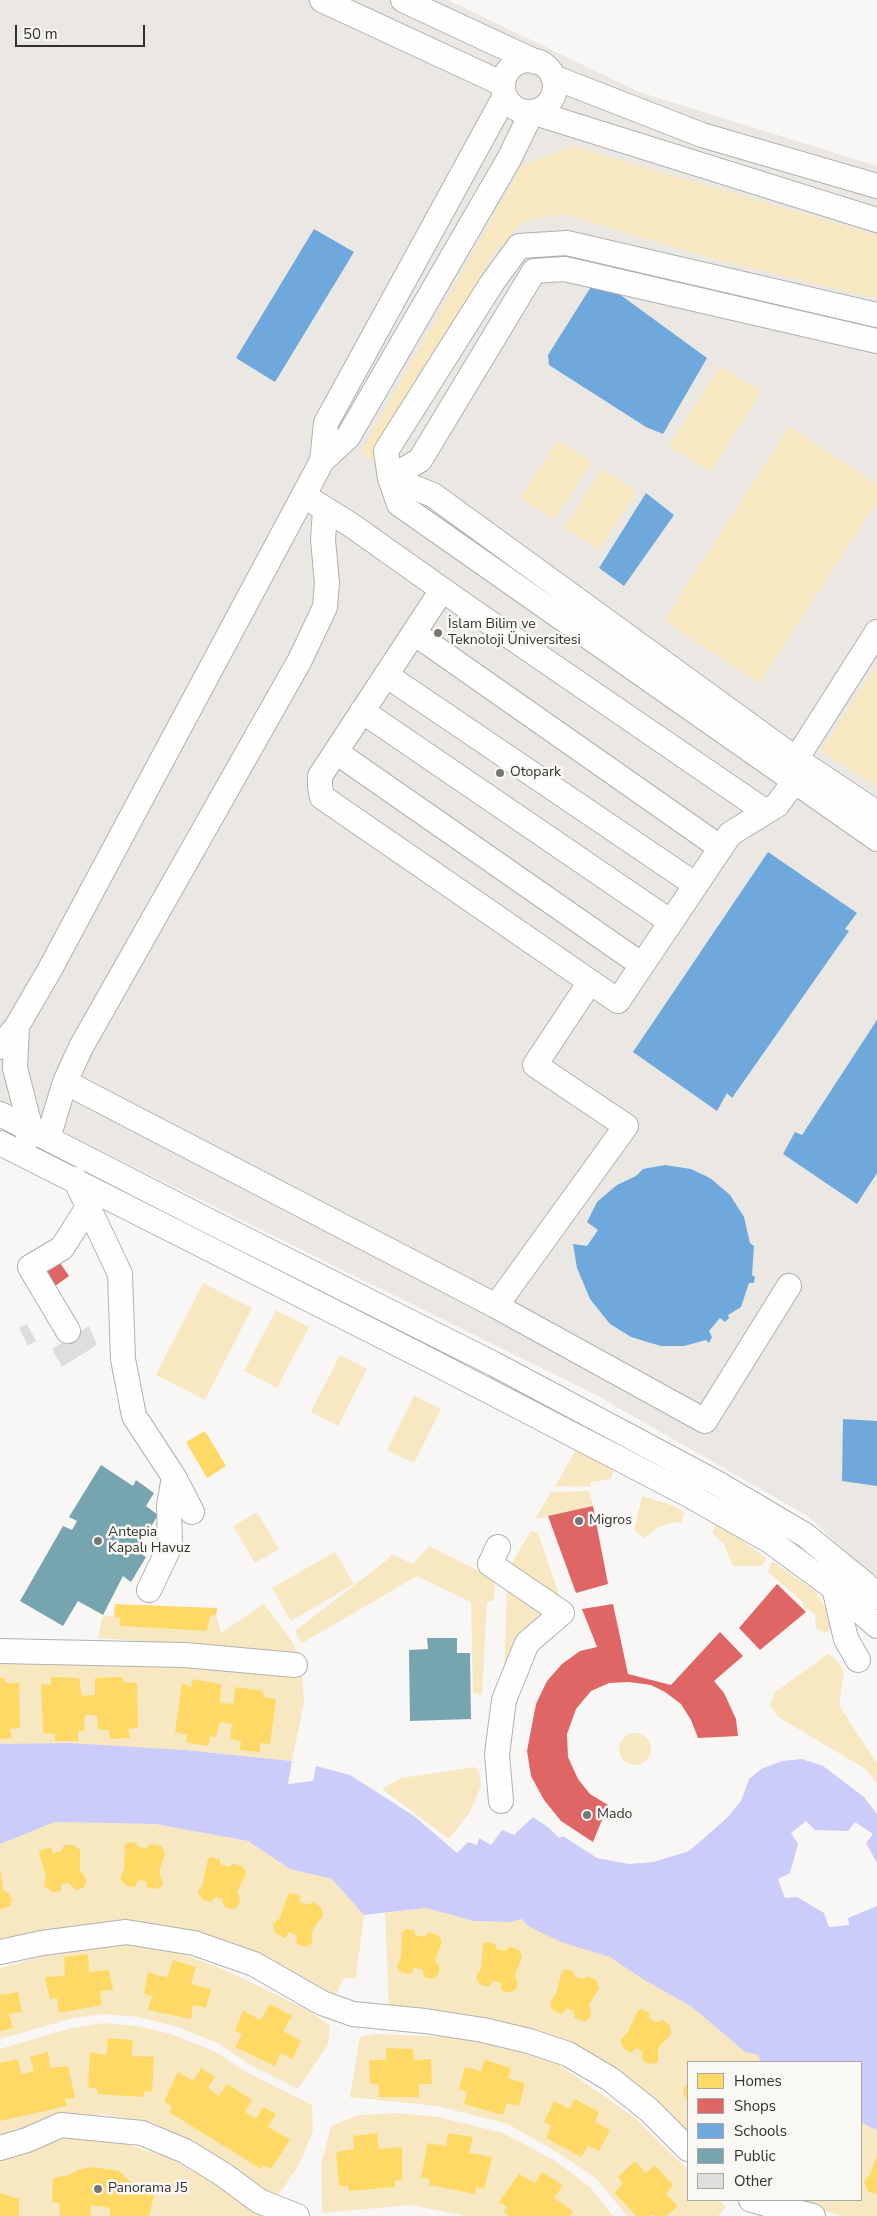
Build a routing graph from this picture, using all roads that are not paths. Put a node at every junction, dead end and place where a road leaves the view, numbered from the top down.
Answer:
1 (322, 0) edge
2 (402, 0) edge
3 (544, 69) junction
4 (504, 90) junction
5 (532, 112) junction
6 (877, 186) edge
7 (877, 220) edge
8 (877, 315) edge
9 (877, 341) edge
10 (322, 461) junction
11 (390, 478) junction
12 (304, 496) junction
13 (325, 509) junction
14 (442, 590) junction
15 (414, 632) junction
16 (877, 632) edge
17 (386, 675) junction
18 (362, 711) junction
19 (336, 752) junction
20 (792, 772) junction
21 (766, 812) junction
22 (877, 814) edge
23 (877, 839) edge
24 (721, 848) junction
25 (696, 885) junction
26 (671, 922) junction
27 (642, 965) junction
28 (590, 982) junction
29 (17, 1026) junction
30 (0, 1047) edge
31 (65, 1082) junction
32 (0, 1114) edge
33 (40, 1134) junction
34 (0, 1143) edge
35 (21, 1153) junction
36 (75, 1180) junction
37 (88, 1207) junction
38 (789, 1286) dead end
39 (496, 1306) junction
40 (68, 1331) dead end
41 (174, 1477) junction
42 (192, 1512) dead end
43 (498, 1547) dead end
44 (834, 1588) junction
45 (149, 1590) dead end
46 (877, 1597) edge
47 (877, 1626) edge
48 (0, 1651) edge
49 (858, 1660) dead end
50 (295, 1665) dead end
51 (501, 1801) dead end
52 (0, 1952) edge
53 (687, 2147) edge
54 (0, 2148) edge
55 (755, 2201) edge
56 (297, 2216) edge
57 (813, 2216) edge

1 - 4 street
2 - 3 street
3 - 4 street
3 - 5 street
3 - 6 street
4 - 5 street
4 - 10 street
5 - 7 street
5 - 10 street
8 - 11 street
9 - 11 street
10 - 12 street
11 - 20 street
12 - 13 street
12 - 29 street
13 - 14 street
13 - 31 street
14 - 15 street
14 - 21 street
15 - 17 street
15 - 24 street
16 - 20 street
17 - 18 street
17 - 25 street
18 - 19 street
18 - 26 street
19 - 27 street
19 - 28 street
20 - 21 street
20 - 22 street
20 - 23 street
21 - 24 street
24 - 25 street
25 - 26 street
26 - 27 street
27 - 28 street
28 - 39 street
29 - 30 street
29 - 33 street
31 - 33 street
31 - 39 street
32 - 33 street
33 - 35 street
33 - 46 street
34 - 35 street
35 - 36 street
36 - 37 street
36 - 44 street
37 - 40 street
37 - 41 street
38 - 39 street
41 - 42 street
41 - 45 street
43 - 51 street
44 - 47 street
44 - 49 street
48 - 50 street
52 - 53 street
54 - 56 street
55 - 57 street

